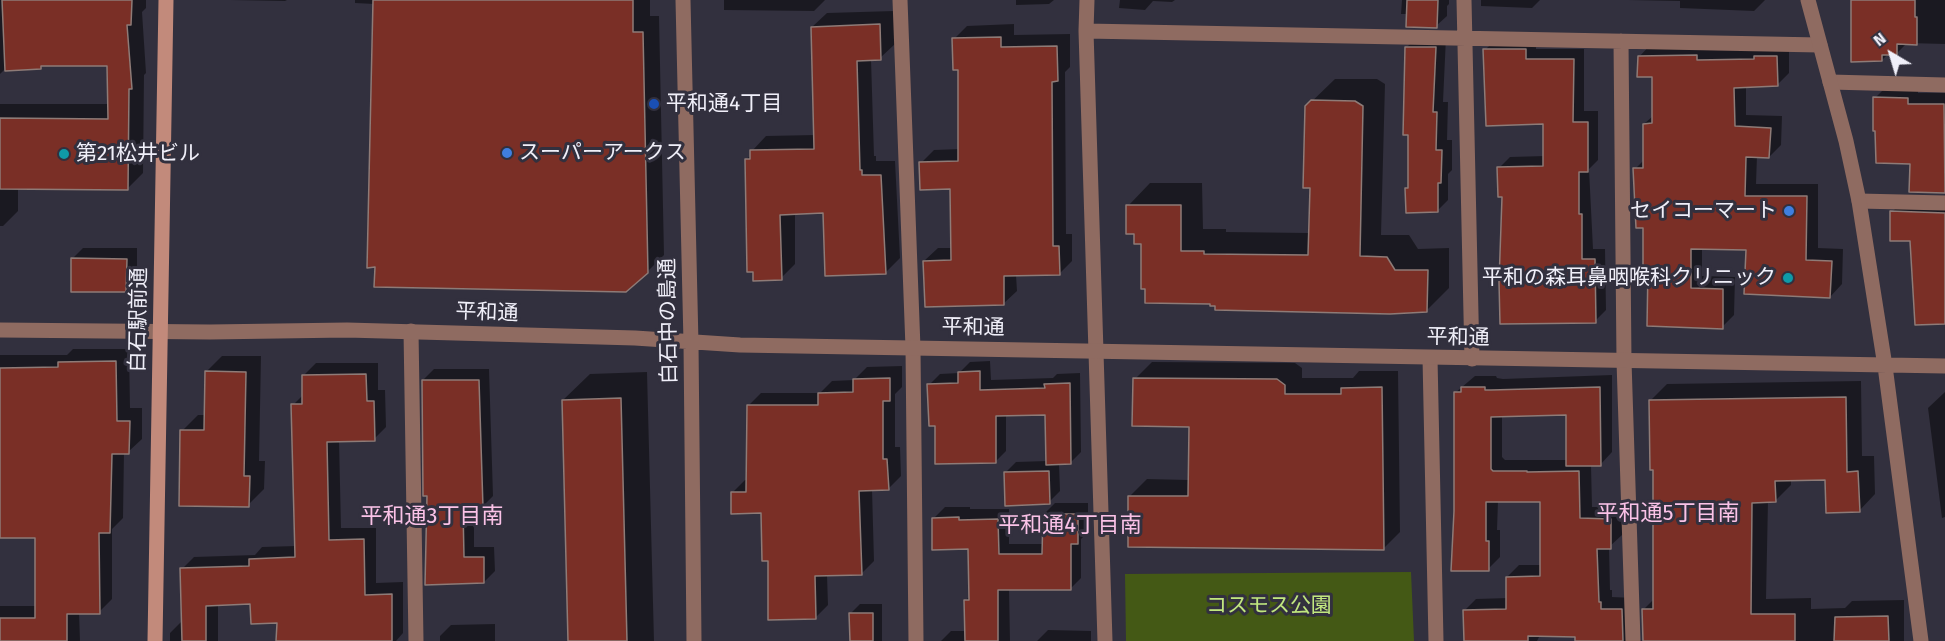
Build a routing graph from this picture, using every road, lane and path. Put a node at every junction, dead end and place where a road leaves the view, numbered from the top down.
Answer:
1 (166, 0) edge
2 (683, 0) edge
3 (900, 0) edge
4 (1087, 0) edge
5 (1464, 0) edge
6 (1808, 0) edge
7 (1086, 32) junction
8 (1465, 40) junction
9 (1621, 41) junction
10 (1820, 45) junction
11 (1830, 82) junction
12 (1945, 85) edge
13 (1859, 201) junction
14 (1945, 203) edge
15 (0, 330) edge
16 (160, 332) junction
17 (411, 332) junction
18 (691, 343) junction
19 (913, 348) junction
20 (1098, 351) junction
21 (1430, 358) junction
22 (1472, 359) junction
23 (1624, 361) junction
24 (1885, 366) junction
25 (1945, 366) edge
26 (155, 641) edge
27 (416, 641) edge
28 (694, 641) edge
29 (916, 641) edge
30 (1106, 641) edge
31 (1436, 641) edge
32 (1633, 641) edge
33 (1921, 641) edge

1 - 16 main road, 白石駅前通
2 - 18 street, 白石中の島通
3 - 19 street
4 - 7 street
5 - 8 street
6 - 10 street
7 - 8 street
7 - 20 street
8 - 9 street
8 - 22 street
9 - 10 street
9 - 23 street
10 - 11 street
11 - 12 street
11 - 13 street
13 - 14 street
13 - 24 street
15 - 16 street, 平和通
16 - 17 street, 平和通
16 - 26 main road, 白石駅前通
17 - 18 street, 平和通
17 - 27 street
18 - 19 street, 平和通
18 - 28 street, 白石中の島通
19 - 20 street, 平和通
19 - 29 street
20 - 21 street, 平和通
20 - 30 street
21 - 22 street, 平和通
21 - 31 street
22 - 23 street, 平和通
23 - 24 street, 平和通
23 - 32 street
24 - 25 street, 平和通
24 - 33 street

